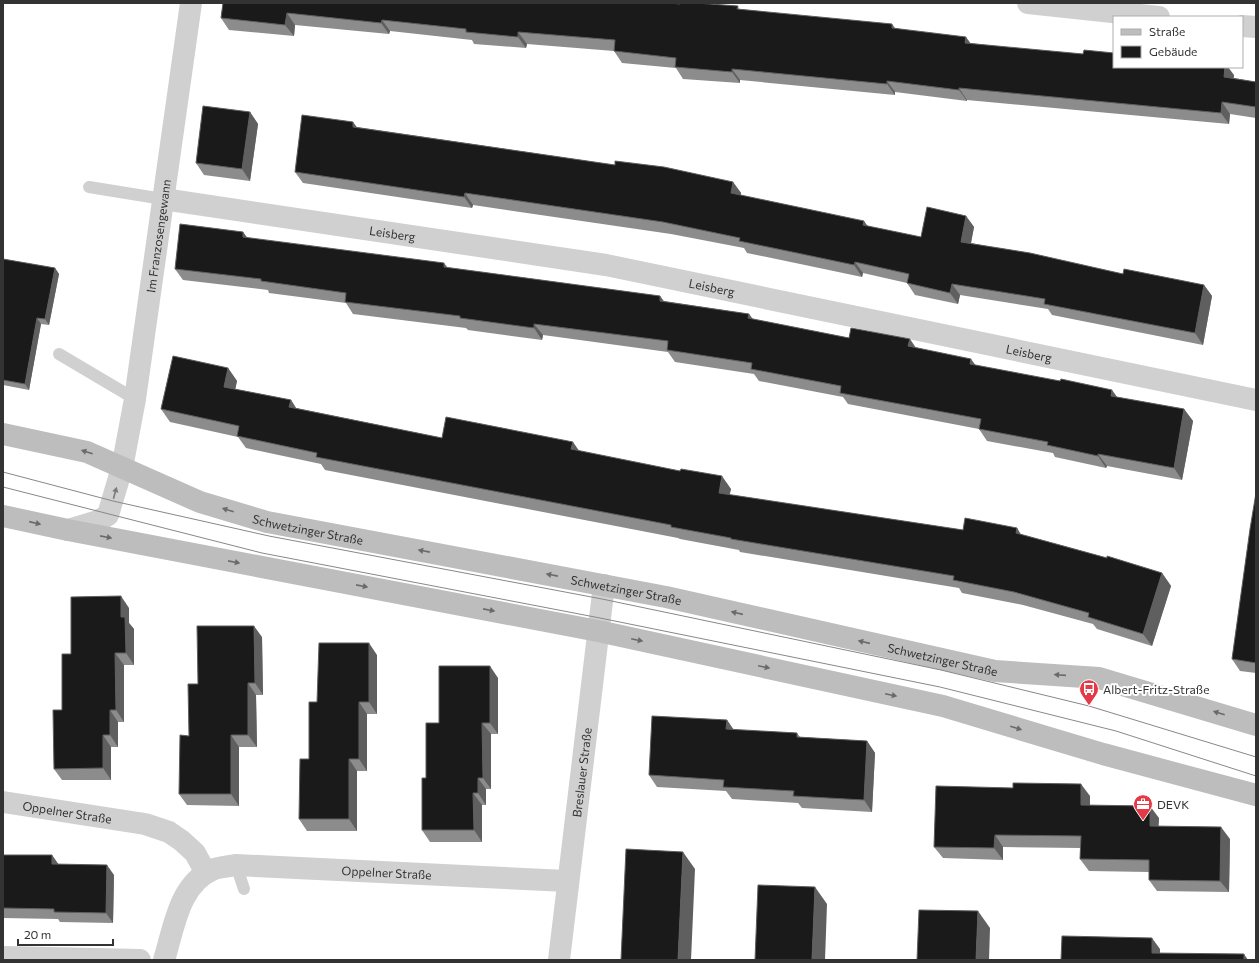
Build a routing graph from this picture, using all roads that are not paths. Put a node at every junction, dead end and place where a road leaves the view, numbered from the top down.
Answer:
1 (191, 3) edge
2 (1028, 3) edge
3 (1150, 16) edge
4 (1243, 26) edge
5 (1256, 27) edge
6 (89, 186) dead end
7 (163, 199) junction
8 (59, 354) dead end
9 (135, 399) junction
10 (1256, 400) edge
11 (3, 434) edge
12 (122, 468) junction
13 (3, 516) edge
14 (68, 530) junction
15 (604, 585) junction
16 (598, 631) junction
17 (1256, 725) edge
18 (1256, 795) edge
19 (3, 802) edge
20 (236, 865) junction
21 (206, 873) junction
22 (567, 881) junction
23 (244, 889) dead end
24 (3, 957) edge
25 (140, 960) edge
26 (164, 960) edge
27 (559, 960) edge

1 - 7 street, Im Franzosengewann
2 - 3 street
4 - 5 street
6 - 7 lane
7 - 9 street, Im Franzosengewann
7 - 10 street, Leisberg
8 - 9 lane
9 - 12 street, Im Franzosengewann
12 -> 11 street, Schwetzinger Straße
14 -> 12 street, Im Franzosengewann
15 -> 12 street, Schwetzinger Straße
13 -> 14 street
14 -> 16 street
15 - 16 street, Breslauer Straße
17 -> 15 street, Schwetzinger Straße
16 -> 18 street
16 - 22 street, Breslauer Straße
19 - 21 street, Oppelner Straße
20 - 21 street, Oppelner Straße
20 - 22 street, Oppelner Straße
20 - 23 lane
21 - 26 street, Oppelner Straße
22 - 27 street, Breslauer Straße
24 - 25 street

